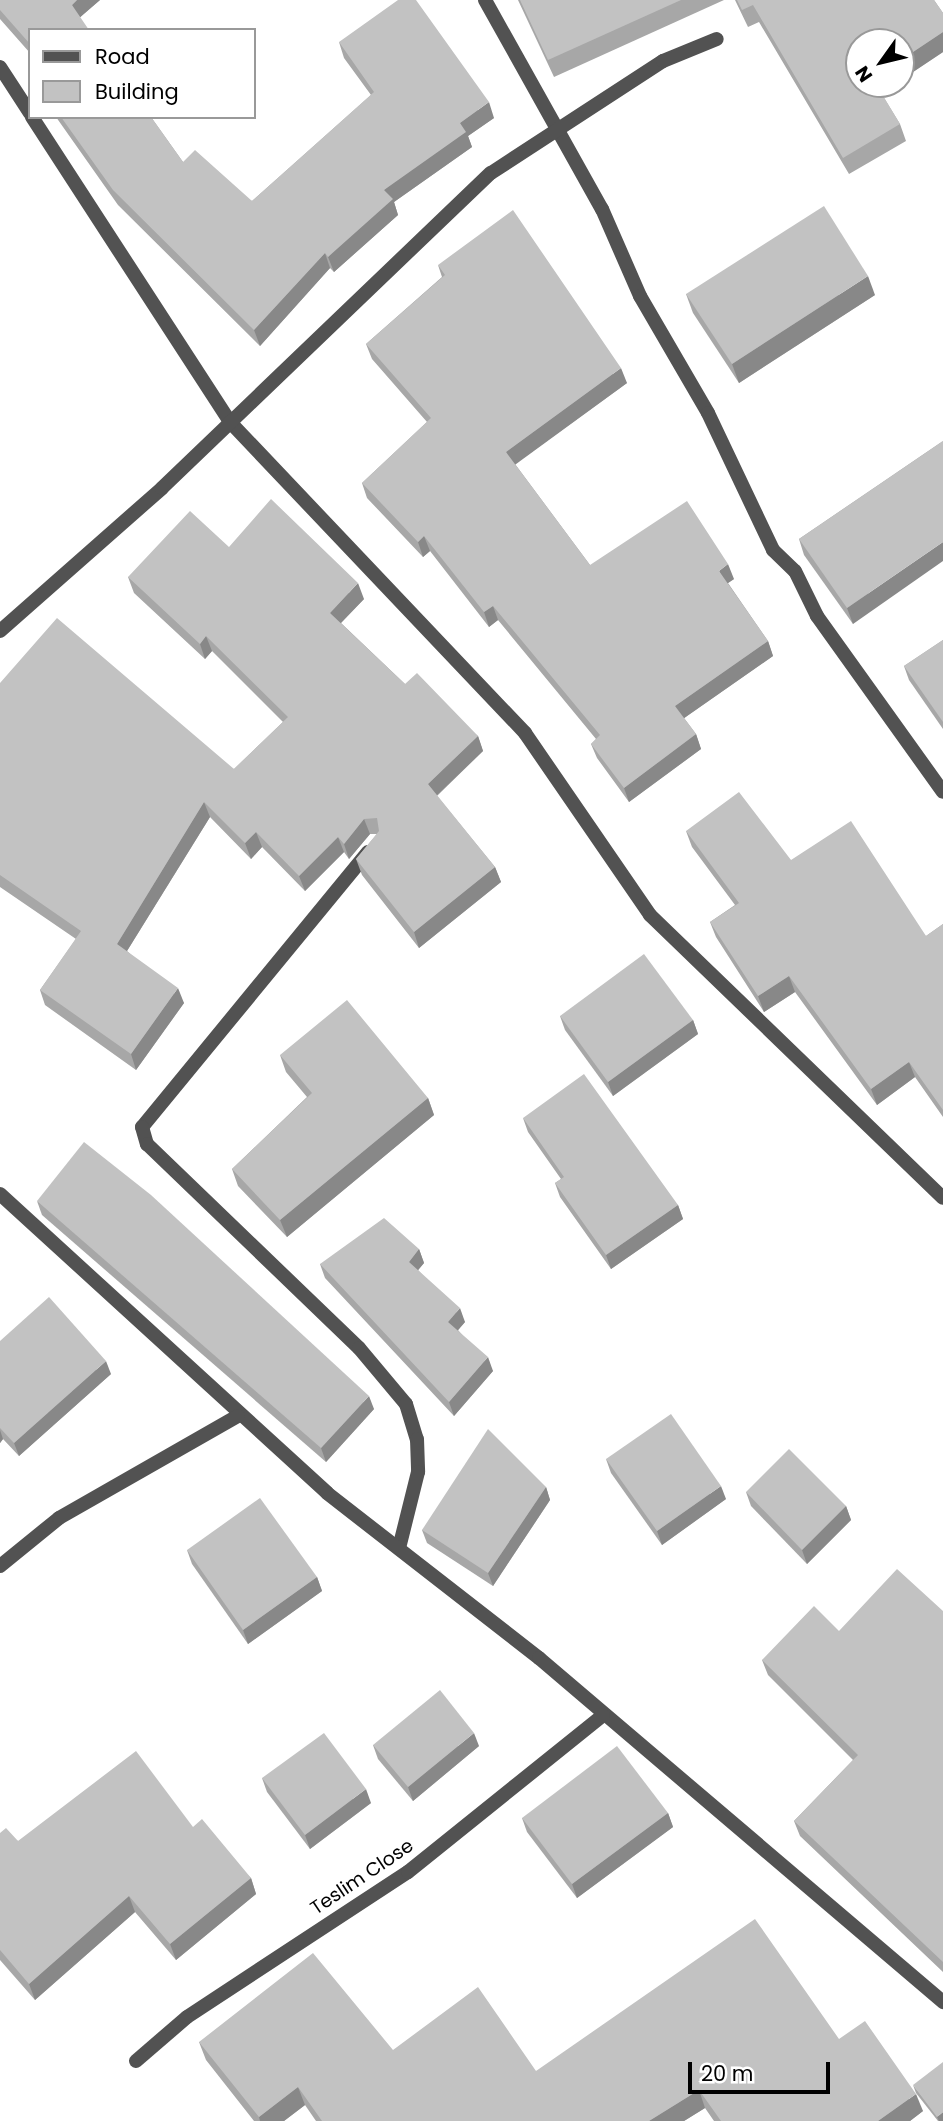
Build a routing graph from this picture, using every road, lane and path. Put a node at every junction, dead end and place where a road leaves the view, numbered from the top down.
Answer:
1 (485, 0) edge
2 (717, 39) dead end
3 (0, 67) edge
4 (28, 110) edge
5 (34, 119) edge
6 (556, 131) junction
7 (230, 422) junction
8 (0, 631) edge
9 (943, 792) edge
10 (377, 841) edge
11 (0, 1194) edge
12 (943, 1198) edge
13 (238, 1416) junction
14 (400, 1544) junction
15 (0, 1566) edge
16 (603, 1715) junction
17 (943, 2002) edge
18 (136, 2061) dead end

1 - 6 street
2 - 6 street
3 - 4 street
5 - 7 street
6 - 7 street
6 - 9 street
7 - 8 street
7 - 12 street
10 - 14 street
11 - 13 street
13 - 14 street
13 - 15 street
14 - 16 street
16 - 17 street
16 - 18 street, Teslim Close

